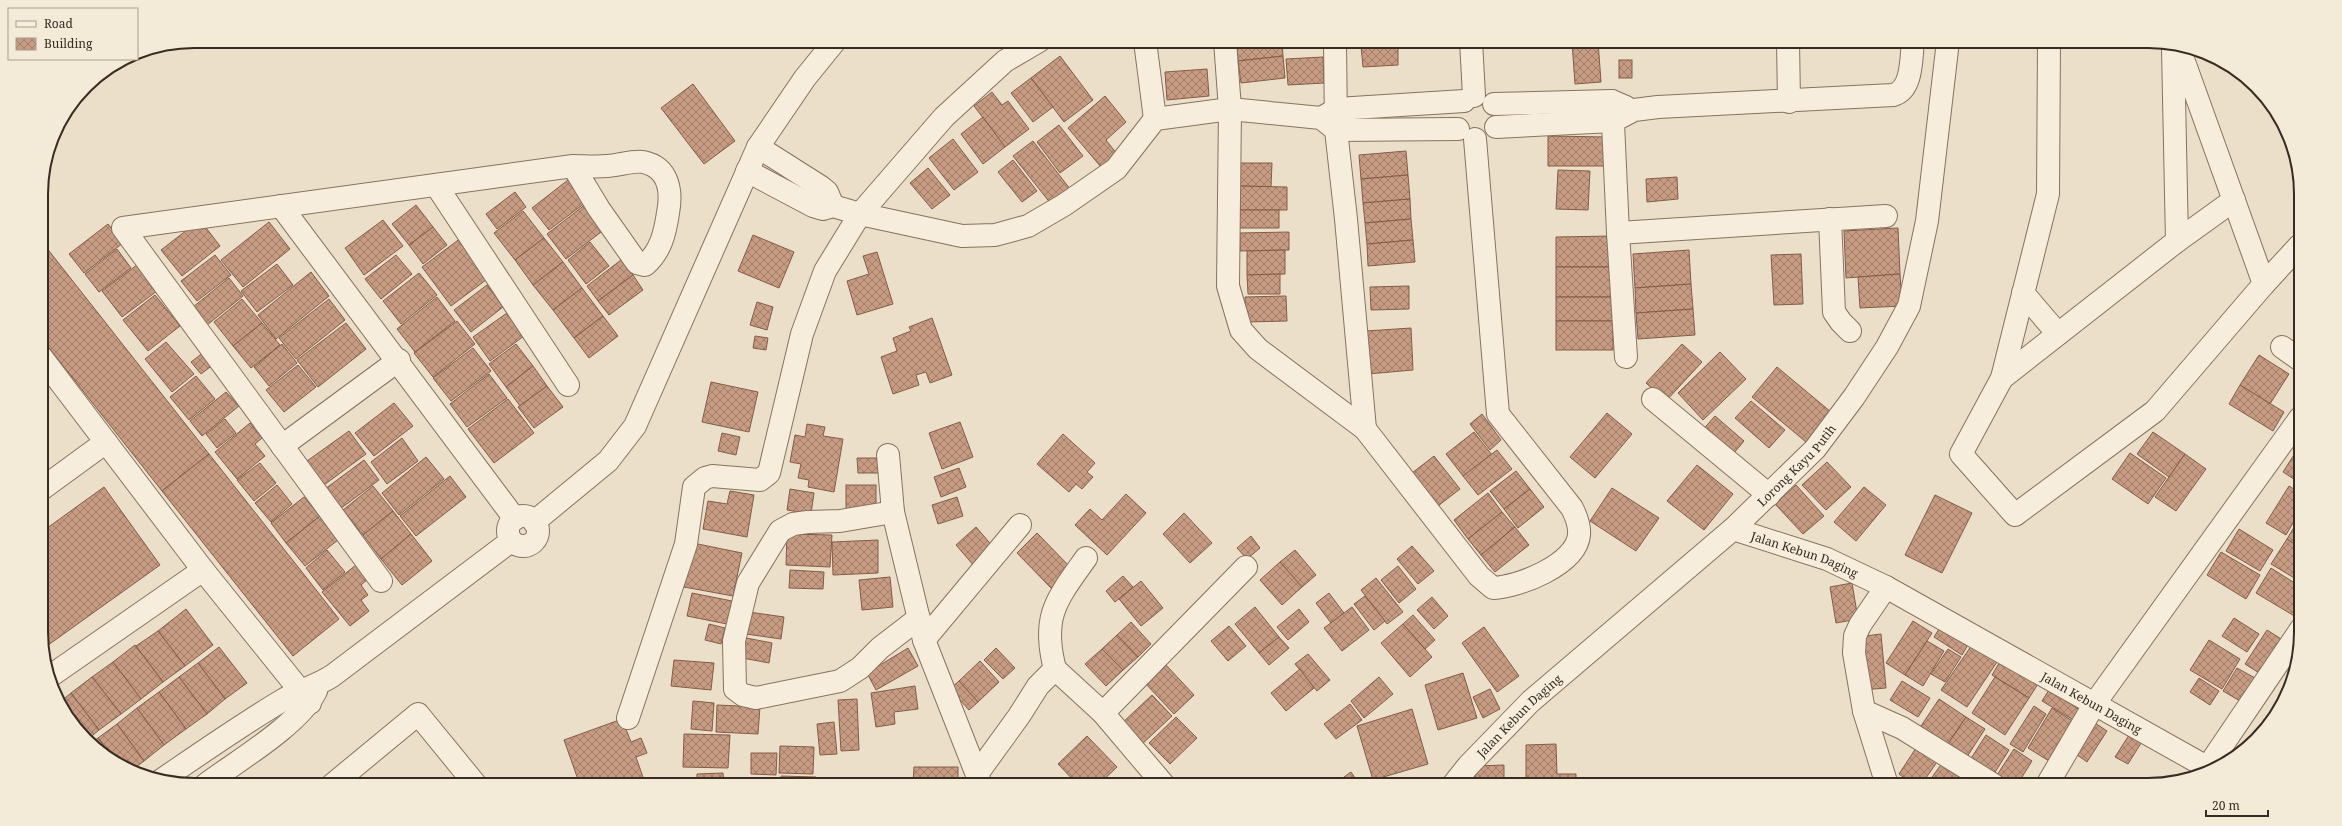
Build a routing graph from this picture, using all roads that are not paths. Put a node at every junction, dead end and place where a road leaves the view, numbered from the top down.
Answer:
1 (829, 48) edge
2 (1027, 48) edge
3 (1146, 48) edge
4 (1226, 48) edge
5 (1335, 48) edge
6 (1471, 48) edge
7 (1788, 48) edge
8 (1911, 48) edge
9 (1947, 48) edge
10 (2049, 48) edge
11 (2173, 50) edge
12 (2180, 52) edge
13 (1469, 98) junction
14 (1789, 102) junction
15 (1494, 104) junction
16 (1230, 109) junction
17 (1613, 111) junction
18 (1155, 119) junction
19 (1331, 119) junction
20 (1496, 127) junction
21 (1467, 134) junction
22 (758, 148) junction
23 (573, 166) junction
24 (747, 171) junction
25 (436, 185) junction
26 (2234, 200) junction
27 (281, 206) junction
28 (833, 206) junction
29 (860, 214) junction
30 (1886, 216) dead end
31 (1830, 219) junction
32 (1618, 233) junction
33 (2177, 241) junction
34 (2294, 251) edge
35 (2264, 284) junction
36 (2024, 293) junction
37 (1850, 331) dead end
38 (2058, 334) junction
39 (1626, 357) dead end
40 (398, 360) junction
41 (48, 366) edge
42 (2002, 378) junction
43 (568, 386) dead end
44 (1653, 399) dead end
45 (2294, 426) edge
46 (1365, 429) junction
47 (106, 442) junction
48 (282, 446) junction
49 (888, 455) dead end
50 (48, 484) edge
51 (1769, 495) junction
52 (893, 512) junction
53 (525, 520) junction
54 (1020, 525) dead end
55 (1733, 529) junction
56 (1086, 558) dead end
57 (1246, 567) dead end
58 (203, 570) junction
59 (381, 581) dead end
60 (1886, 587) junction
61 (919, 618) junction
62 (924, 640) junction
63 (2294, 640) edge
64 (1056, 668) junction
65 (54, 673) edge
66 (310, 693) junction
67 (2095, 703) junction
68 (1864, 711) junction
69 (1102, 713) junction
70 (628, 718) dead end
71 (2213, 763) edge
72 (2205, 767) edge
73 (168, 775) edge
74 (214, 778) edge
75 (346, 778) edge
76 (470, 778) edge
77 (979, 778) edge
78 (980, 778) edge
79 (1158, 778) edge
80 (1459, 778) edge
81 (1885, 778) edge
82 (1983, 778) edge
83 (2051, 778) edge

1 - 22 street
2 - 29 street
3 - 18 street
4 - 16 street
5 - 19 street
6 - 13 street
7 - 14 street
8 - 14 street
9 - 51 street, Lorong Kayu Putih
10 - 36 street
11 - 33 street
12 - 26 street
13 - 15 street
13 - 19 street
13 - 21 street
14 - 17 street
15 - 17 street
15 - 20 street
16 - 18 street
16 - 19 street
16 - 46 street
17 - 20 street
17 - 32 street
18 - 29 street
19 - 21 street
19 - 46 street
20 - 21 street
21 - 46 street
22 - 24 street
22 - 28 street
23 - 23 street
23 - 25 street
24 - 28 street
24 - 53 street
25 - 27 street
25 - 43 street
26 - 33 street
26 - 35 street
27 - 40 street
27 - 48 street
28 - 29 street
29 - 70 street
30 - 31 street
31 - 32 street
31 - 37 street
32 - 39 street
33 - 38 street
34 - 35 street
35 - 42 street
36 - 38 street
36 - 42 street
38 - 42 street
40 - 48 street
40 - 53 street
41 - 47 street
44 - 51 street
45 - 67 street
47 - 50 street
47 - 58 street
48 - 59 street
49 - 52 street
51 - 55 street, Lorong Kayu Putih
52 - 61 street
52 - 61 street
53 - 66 street
54 - 62 street
55 - 60 street, Jalan Kebun Daging
55 - 80 street, Jalan Kebun Daging
56 - 64 street
57 - 69 street
58 - 65 street
58 - 66 street
60 - 67 street, Jalan Kebun Daging
60 - 68 street
61 - 62 street
62 - 77 street
63 - 71 street
64 - 69 street
64 - 78 street
66 - 73 street
66 - 74 street
67 - 72 street, Jalan Kebun Daging
67 - 83 street
68 - 81 street
68 - 82 street
69 - 79 street
75 - 76 street

